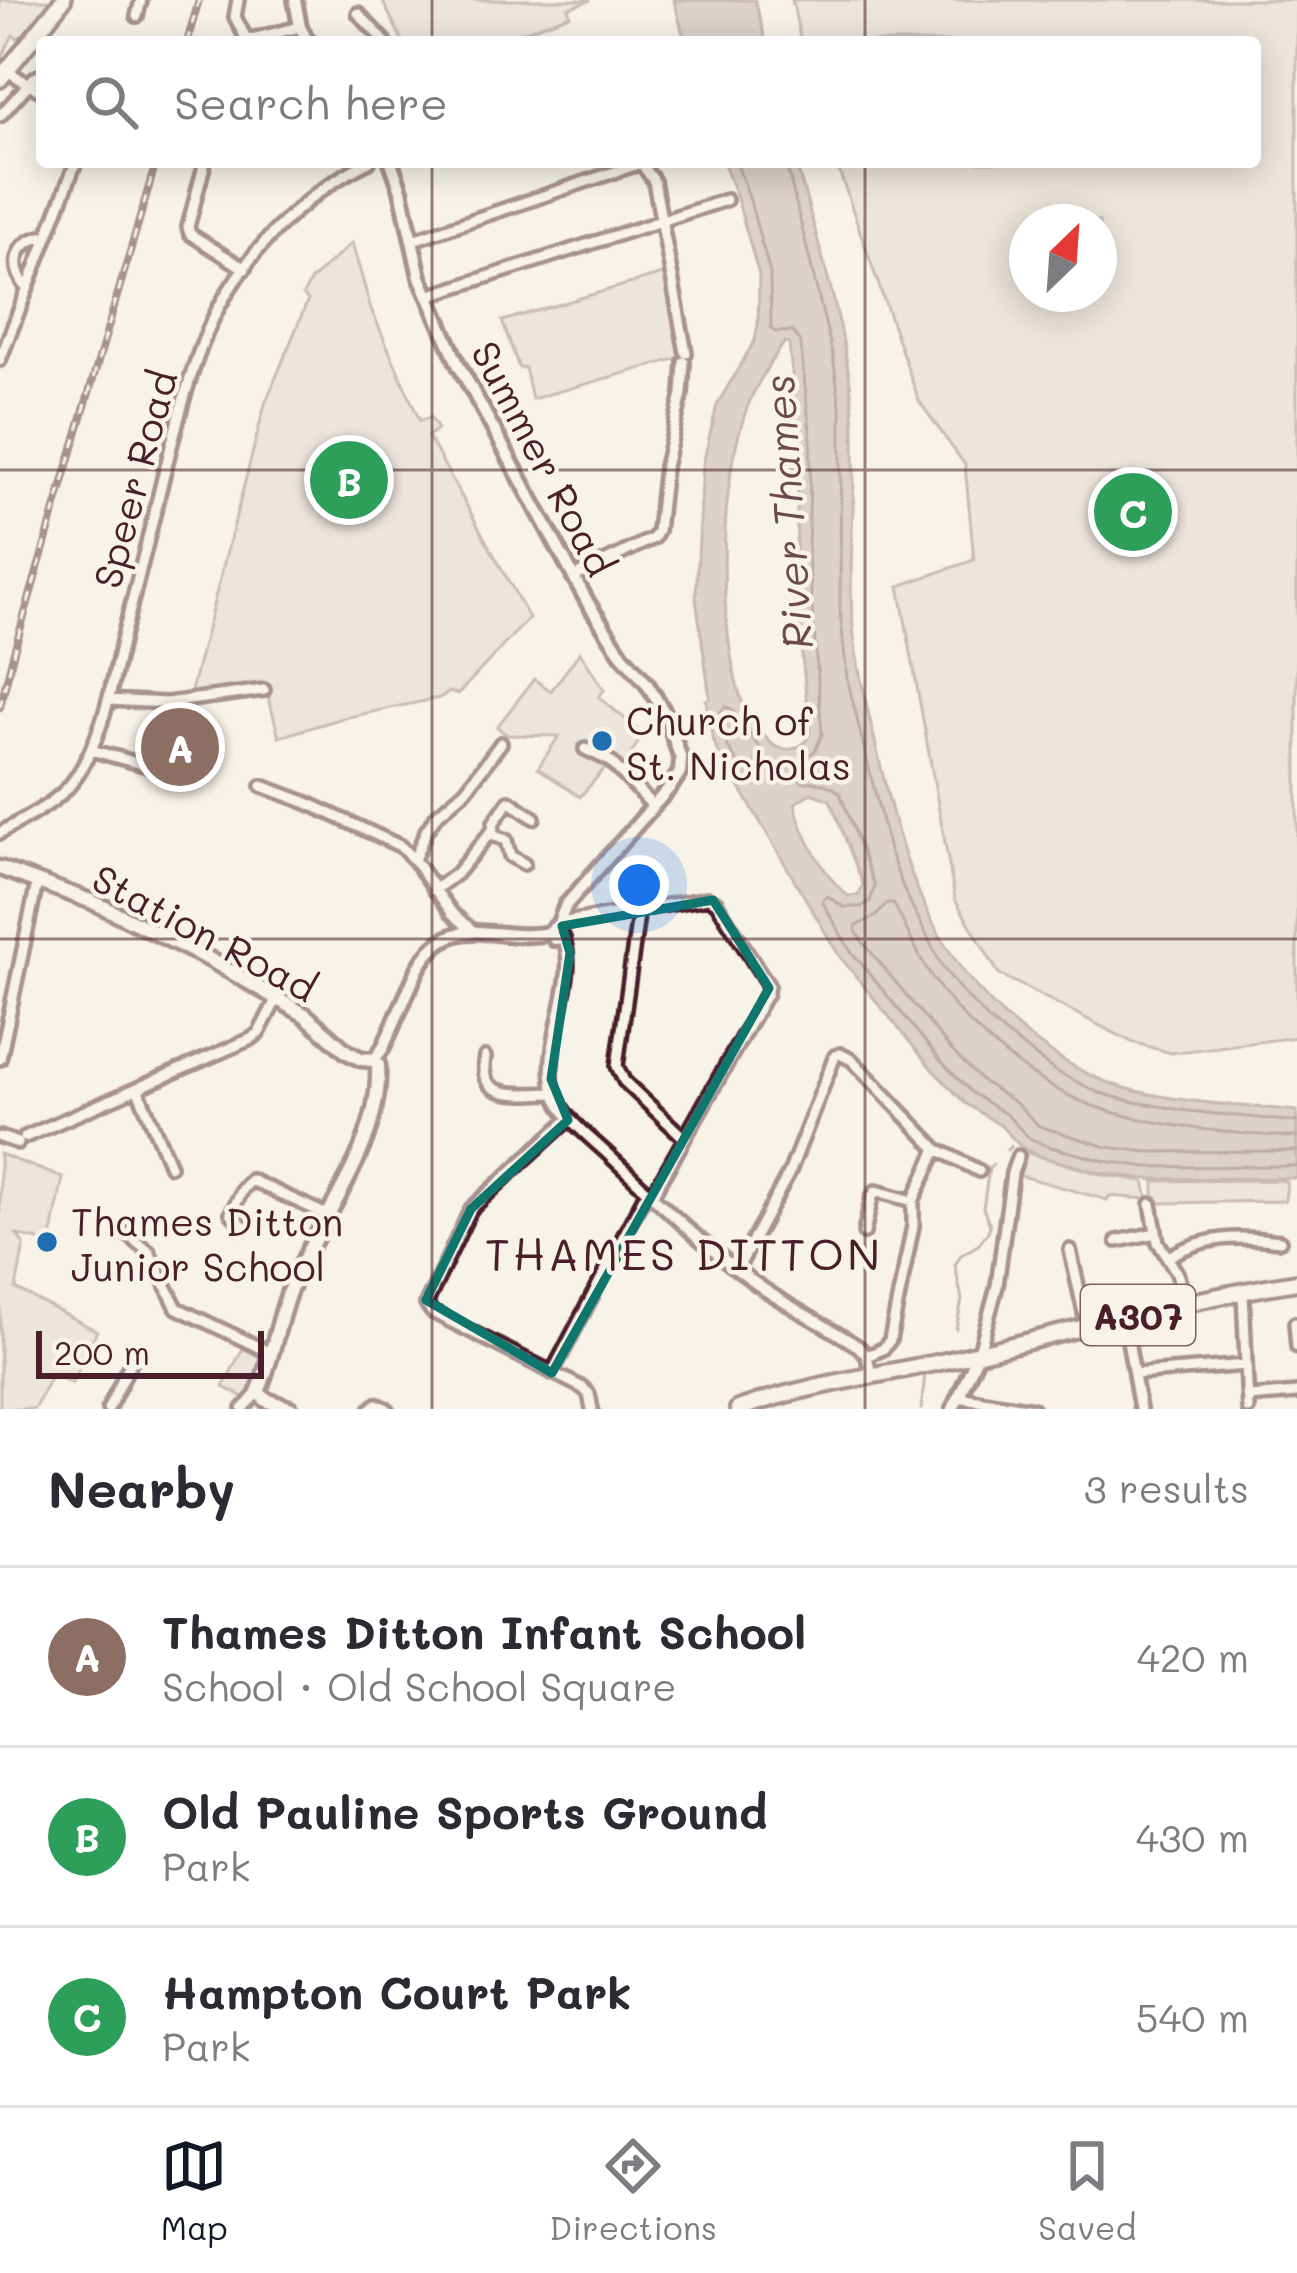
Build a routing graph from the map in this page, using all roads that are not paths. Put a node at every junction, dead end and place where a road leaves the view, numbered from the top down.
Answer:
1 (64, 0) edge
2 (141, 0) edge
3 (238, 0) edge
4 (295, 0) edge
5 (358, 14) dead end
6 (137, 16) dead end
7 (300, 27) junction
8 (244, 36) edge
9 (265, 36) edge
10 (305, 36) edge
11 (379, 36) edge
12 (3, 75) edge
13 (36, 79) edge
14 (28, 84) junction
15 (36, 89) edge
16 (0, 116) edge
17 (74, 168) edge
18 (203, 168) edge
19 (358, 168) edge
20 (393, 168) edge
21 (625, 168) edge
22 (646, 168) edge
23 (726, 200) dead end
24 (663, 222) junction
25 (46, 236) junction
26 (413, 240) junction
27 (245, 268) junction
28 (27, 288) junction
29 (428, 296) junction
30 (0, 360) edge
31 (573, 577) junction
32 (264, 690) dead end
33 (108, 700) junction
34 (501, 743) dead end
35 (585, 749) dead end
36 (91, 750) junction
37 (166, 774) dead end
38 (262, 786) dead end
39 (652, 805) junction
40 (534, 818) dead end
41 (0, 833) edge
42 (492, 833) junction
43 (414, 860) junction
44 (524, 864) dead end
45 (0, 868) edge
46 (37, 883) junction
47 (434, 890) junction
48 (639, 908) junction
49 (452, 913) junction
50 (558, 930) junction
51 (475, 932) junction
52 (448, 935) junction
53 (277, 998) junction
54 (0, 1059) edge
55 (374, 1060) junction
56 (488, 1063) dead end
57 (138, 1090) junction
58 (554, 1093) junction
59 (570, 1118) junction
60 (0, 1137) edge
61 (683, 1137) junction
62 (937, 1149) junction
63 (1018, 1156) dead end
64 (170, 1166) dead end
65 (979, 1172) dead end
66 (877, 1174) dead end
67 (880, 1190) junction
68 (649, 1193) junction
69 (913, 1202) junction
70 (1151, 1204) dead end
71 (327, 1215) junction
72 (245, 1228) dead end
73 (125, 1233) dead end
74 (864, 1233) dead end
75 (1156, 1233) junction
76 (1117, 1241) dead end
77 (1280, 1241) dead end
78 (1070, 1250) dead end
79 (1168, 1257) junction
80 (737, 1270) junction
81 (1297, 1282) edge
82 (1243, 1292) junction
83 (1186, 1304) junction
84 (1124, 1318) junction
85 (1295, 1323) edge
86 (1087, 1326) junction
87 (1297, 1347) edge
88 (979, 1352) junction
89 (271, 1353) junction
90 (866, 1356) junction
91 (132, 1360) dead end
92 (1246, 1365) junction
93 (552, 1373) junction
94 (871, 1375) junction
95 (1134, 1375) junction
96 (258, 1392) junction
97 (1297, 1393) edge
98 (956, 1403) edge
99 (1248, 1403) edge
100 (108, 1409) edge
101 (243, 1409) edge
102 (291, 1409) edge
103 (371, 1409) edge
104 (387, 1409) edge
105 (592, 1409) edge
106 (738, 1409) edge
107 (1033, 1409) edge
108 (1140, 1409) edge

1 - 12 main road
2 - 6 street
3 - 8 street
4 - 7 street
5 - 11 street
7 - 9 street
7 - 10 street
12 - 14 street
13 - 14 street
14 - 15 street
14 - 16 street
17 - 25 street
18 - 27 street
19 - 27 street, Speer Road
20 - 26 street, Summer Road
21 - 26 street
22 - 24 street
23 - 24 street
24 - 29 street
24 - 31 street
25 - 28 street
25 - 28 street
26 - 29 street, Summer Road
27 - 33 street, Speer Road
28 - 30 street
29 - 31 street, Summer Road
31 - 39 street, Summer Road
32 - 33 street
33 - 36 street, Speer Road
34 - 43 street
35 - 39 street
36 - 37 street
36 - 41 street, Speer Road
38 - 43 street
39 - 50 street
40 - 42 street
42 - 44 street
42 - 47 street
43 - 47 street
45 - 46 main road, Station Road
46 - 53 main road, Station Road
46 - 54 street
47 - 49 street
48 - 50 street
48 - 61 street
48 - 61 street
49 - 51 street
49 - 52 street
50 - 51 street
50 - 58 street
51 - 52 street
52 - 55 street
53 - 55 main road, Station Road
53 - 57 street
55 - 71 main road
56 - 58 street
57 - 60 street
57 - 64 street
58 - 59 street
59 - 68 street
59 - 93 street
61 - 68 street
62 - 65 street
62 - 69 street
62 - 80 street
63 - 88 street
66 - 67 street
67 - 69 street
67 - 74 street
68 - 80 street
68 - 93 street
69 - 90 street
70 - 75 street
71 - 72 street
71 - 89 main road
73 - 89 street
75 - 76 street
75 - 79 street
77 - 79 street
78 - 86 street
79 - 83 street
80 - 90 street
81 - 82 main road, A307
82 - 83 main road, A307
82 - 92 street
83 - 84 main road, A307
84 - 86 main road, A307
84 - 95 street
85 - 87 street
86 - 88 main road, A307
88 - 94 main road, A307
88 - 98 street
89 - 96 main road
90 - 94 street
91 - 100 street
92 - 95 street
92 - 99 street
93 - 105 street
94 - 106 main road, A307
95 - 108 street
96 - 101 street
96 - 102 main road
97 - 99 street
98 - 107 street
103 - 104 street

